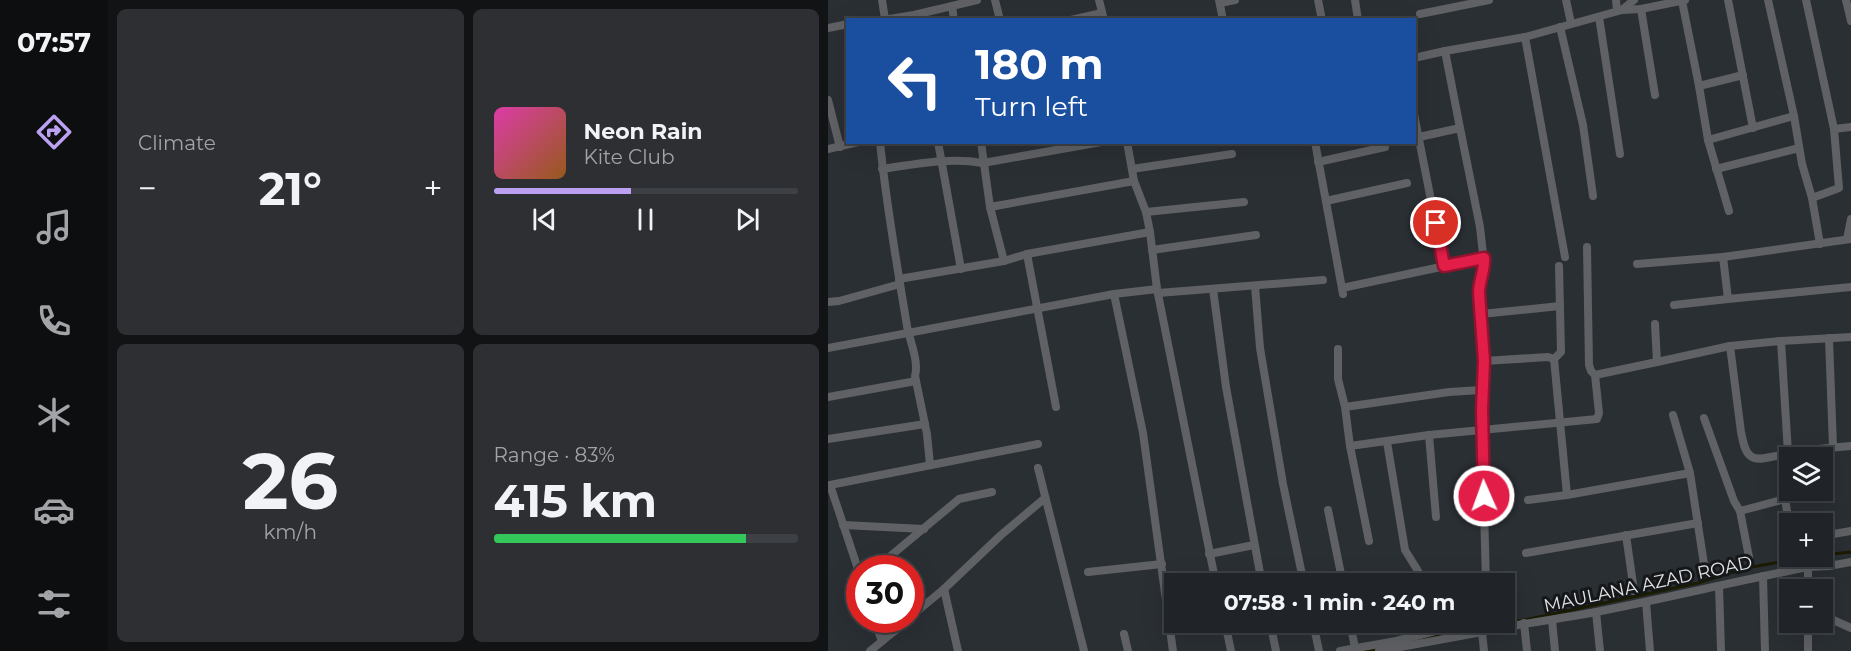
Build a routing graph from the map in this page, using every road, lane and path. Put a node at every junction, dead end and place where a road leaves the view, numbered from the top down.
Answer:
1 (882, 0) edge
2 (977, 0) edge
3 (994, 0) edge
4 (1099, 0) edge
5 (1235, 0) edge
6 (1318, 0) edge
7 (1356, 0) edge
8 (1489, 0) edge
9 (1566, 0) edge
10 (1616, 0) edge
11 (1634, 0) edge
12 (1683, 0) edge
13 (1728, 0) edge
14 (1768, 0) edge
15 (1806, 0) edge
16 (1846, 0) edge
17 (1219, 1) edge
18 (952, 6) junction
19 (1641, 9) junction
20 (1620, 10) junction
21 (1420, 14) dead end
22 (1103, 16) edge
23 (915, 17) edge
24 (1599, 17) junction
25 (884, 18) edge
26 (900, 18) edge
27 (954, 18) edge
28 (999, 18) edge
29 (1087, 18) edge
30 (1223, 18) edge
31 (1322, 18) edge
32 (1358, 18) edge
33 (1851, 21) edge
34 (1571, 23) junction
35 (846, 24) edge
36 (1560, 27) junction
37 (828, 28) edge
38 (1525, 37) junction
39 (1445, 51) junction
40 (1416, 58) edge
41 (1743, 75) junction
42 (1699, 86) junction
43 (1655, 95) dead end
44 (828, 100) edge
45 (1794, 116) junction
46 (1416, 123) edge
47 (1851, 127) edge
48 (1460, 128) junction
49 (1753, 128) junction
50 (1834, 129) junction
51 (1419, 137) junction
52 (1708, 140) junction
53 (851, 144) edge
54 (880, 144) edge
55 (938, 144) edge
56 (981, 144) edge
57 (1090, 144) edge
58 (1127, 144) edge
59 (1315, 144) edge
60 (840, 147) junction
61 (1385, 147) dead end
62 (1799, 147) junction
63 (828, 149) edge
64 (1232, 154) dead end
65 (1620, 154) dead end
66 (941, 160) junction
67 (1318, 162) junction
68 (983, 163) junction
69 (882, 169) junction
70 (1132, 169) junction
71 (1716, 169) junction
72 (1134, 181) junction
73 (1407, 183) dead end
74 (1593, 196) dead end
75 (1812, 198) junction
76 (1326, 201) junction
77 (1244, 202) dead end
78 (990, 207) junction
79 (1729, 211) dead end
80 (1146, 212) junction
81 (1851, 219) edge
82 (1150, 232) junction
83 (1256, 235) dead end
84 (1849, 239) edge
85 (1820, 244) junction
86 (1587, 247) dead end
87 (1152, 250) junction
88 (1027, 254) junction
89 (1723, 257) junction
90 (1484, 258) junction
91 (1565, 258) dead end
92 (1004, 261) junction
93 (1637, 264) dead end
94 (1444, 266) junction
95 (1558, 266) dead end
96 (961, 269) junction
97 (1323, 280) dead end
98 (900, 281) junction
99 (1255, 286) junction
100 (1851, 287) edge
101 (1213, 289) junction
102 (1158, 291) junction
103 (1114, 294) junction
104 (1728, 299) junction
105 (828, 302) edge
106 (1674, 305) dead end
107 (1560, 306) junction
108 (1037, 309) junction
109 (1480, 314) junction
110 (1655, 324) dead end
111 (908, 332) junction
112 (1851, 337) edge
113 (1829, 338) junction
114 (1781, 341) junction
115 (1730, 346) junction
116 (828, 348) edge
117 (1338, 349) dead end
118 (1554, 359) junction
119 (1484, 361) junction
120 (1657, 362) junction
121 (1595, 375) junction
122 (916, 381) junction
123 (1482, 390) junction
124 (828, 397) edge
125 (1056, 407) dead end
126 (1345, 407) junction
127 (1673, 415) dead end
128 (1704, 418) dead end
129 (1559, 423) junction
130 (925, 424) junction
131 (1482, 431) junction
132 (1429, 435) junction
133 (828, 439) edge
134 (1387, 442) junction
135 (1038, 444) dead end
136 (1350, 446) junction
137 (1851, 446) edge
138 (1790, 447) edge
139 (1833, 447) joint
140 (1779, 456) edge
141 (930, 465) junction
142 (1038, 468) dead end
143 (1690, 473) junction
144 (829, 485) edge
145 (992, 492) dead end
146 (1567, 495) junction
147 (1045, 498) junction
148 (1528, 500) dead end
149 (1779, 501) edge
150 (1328, 510) dead end
151 (1740, 511) junction
152 (1436, 517) dead end
153 (1698, 523) junction
154 (843, 525) junction
155 (924, 529) junction
156 (1851, 531) edge
157 (1833, 534) edge
158 (1626, 536) junction
159 (1369, 541) dead end
160 (1254, 545) junction
161 (1527, 553) dead end
162 (1209, 554) junction
163 (853, 555) edge
164 (892, 555) edge
165 (1749, 557) dead end
166 (1851, 562) edge
167 (1162, 564) junction
168 (1704, 564) dead end
169 (1833, 565) edge
170 (1808, 567) joint
171 (1088, 572) dead end
172 (1213, 573) edge
173 (1260, 573) edge
174 (1302, 573) edge
175 (1341, 573) edge
176 (1418, 573) edge
177 (1486, 573) edge
178 (1762, 576) junction
179 (1808, 579) edge
180 (1719, 586) junction
181 (944, 589) junction
182 (1634, 591) dead end
183 (1646, 602) junction
184 (924, 606) edge
185 (1596, 612) junction
186 (1552, 620) junction
187 (1833, 621) edge
188 (1524, 623) junction
189 (1515, 624) edge
190 (1851, 628) edge
191 (879, 633) edge
192 (892, 633) edge
193 (1227, 633) edge
194 (1272, 633) edge
195 (1315, 633) edge
196 (1352, 633) edge
197 (1430, 633) edge
198 (1459, 633) edge
199 (1486, 633) edge
200 (1808, 633) edge
201 (1125, 634) dead end
202 (1419, 636) joint
203 (882, 641) junction
204 (1355, 648) junction
205 (1721, 650) edge
206 (870, 651) edge
207 (958, 651) edge
208 (1084, 651) edge
209 (1128, 651) edge
210 (1173, 651) edge
211 (1231, 651) edge
212 (1276, 651) edge
213 (1319, 651) edge
214 (1340, 651) edge
215 (1379, 651) edge
216 (1484, 651) edge
217 (1527, 651) edge
218 (1556, 651) edge
219 (1600, 651) edge
220 (1650, 651) edge
221 (1765, 651) edge
222 (1808, 651) edge

1 - 25 street
2 - 18 street
3 - 28 street
4 - 22 street
5 - 17 street
6 - 31 street
7 - 32 street
8 - 21 street
9 - 34 street
10 - 20 street
11 - 20 street
12 - 19 street
12 - 42 street
13 - 41 street
14 - 45 street
15 - 50 street
16 - 33 street
17 - 30 street
18 - 23 street
18 - 27 street
19 - 20 street
19 - 43 street
20 - 24 street
22 - 29 street
23 - 26 street
24 - 34 street
24 - 65 street
34 - 36 street
35 - 37 street
36 - 38 street
36 - 74 street
38 - 39 street
38 - 91 street
39 - 40 street
39 - 48 street
41 - 42 street
41 - 49 street
42 - 52 street
44 - 60 street
45 - 49 street
45 - 62 street
46 - 51 street
47 - 50 street
48 - 51 street
48 - 90 street
49 - 52 street
50 - 75 street
51 - 94 street
52 - 71 street
53 - 60 street
54 - 69 street
55 - 66 street
56 - 68 street
57 - 68 street
58 - 70 street
59 - 67 street
60 - 63 street
61 - 67 street
62 - 71 street
62 - 75 street
64 - 70 street
66 - 68 street
66 - 69 street
66 - 96 street
67 - 76 street
68 - 78 street
69 - 98 street
70 - 72 street
71 - 79 street
72 - 78 street
72 - 80 street
73 - 76 street
75 - 85 street
76 - 94 street
77 - 80 street
78 - 92 street
80 - 82 street
81 - 84 street
82 - 87 street
82 - 88 street
83 - 87 street
84 - 85 street
85 - 89 street
86 - 121 street
87 - 102 street
88 - 92 street
88 - 108 street
89 - 93 street
89 - 104 street
90 - 94 street
90 - 109 street
92 - 96 street
95 - 107 street
96 - 98 street
97 - 99 street
98 - 105 street
98 - 111 street
99 - 101 street
99 - 174 street
100 - 104 street
101 - 102 street
101 - 160 street
102 - 103 street
102 - 162 street
103 - 108 street
103 - 167 street
104 - 106 street
107 - 109 street
107 - 118 street
108 - 111 street
108 - 125 street
109 - 119 street
110 - 120 street
111 - 116 street
111 - 122 street
112 - 113 street
113 - 114 street
113 - 139 street
114 - 115 street
114 - 138 street
115 - 120 street
115 - 140 street
117 - 126 street
118 - 119 street
118 - 129 street
119 - 123 street
120 - 121 street
121 - 129 street
122 - 124 street
122 - 130 street
123 - 126 street
123 - 131 street
126 - 136 street
127 - 143 street
128 - 151 street
129 - 131 street
129 - 146 street
130 - 133 street
130 - 141 street
131 - 132 street
131 - 177 street
132 - 134 street
132 - 152 street
134 - 136 street
134 - 176 street
135 - 141 street
136 - 159 street
137 - 139 street
141 - 144 street
142 - 147 street
143 - 146 street
143 - 153 street
144 - 154 street
145 - 155 street
146 - 148 street
147 - 181 street
147 - 208 street
149 - 151 street
150 - 175 street
151 - 165 street
153 - 158 street
153 - 168 street
154 - 155 street
154 - 163 street
155 - 164 street
156 - 157 street
158 - 161 street
158 - 182 street
160 - 162 street
160 - 173 street
162 - 172 street
166 - 169 street, MAULANA AZAD ROAD
167 - 171 street
167 - 210 street
170 - 178 street, MAULANA AZAD ROAD
170 - 179 street
178 - 180 street, MAULANA AZAD ROAD
178 - 221 street
180 - 183 street, MAULANA AZAD ROAD
180 - 205 street
181 - 184 street
181 - 207 street
183 - 185 street, MAULANA AZAD ROAD
183 - 220 street
185 - 186 street, MAULANA AZAD ROAD
185 - 219 street
186 - 188 street, MAULANA AZAD ROAD
186 - 218 street
187 - 190 street
188 - 189 street, MAULANA AZAD ROAD
188 - 217 street
191 - 203 street
192 - 203 street
193 - 211 street
194 - 212 street
195 - 213 street
196 - 204 street
197 - 202 street
198 - 215 street, MAULANA AZAD ROAD
199 - 216 street
200 - 222 street
201 - 209 street
202 - 204 street
203 - 206 street
204 - 214 street

